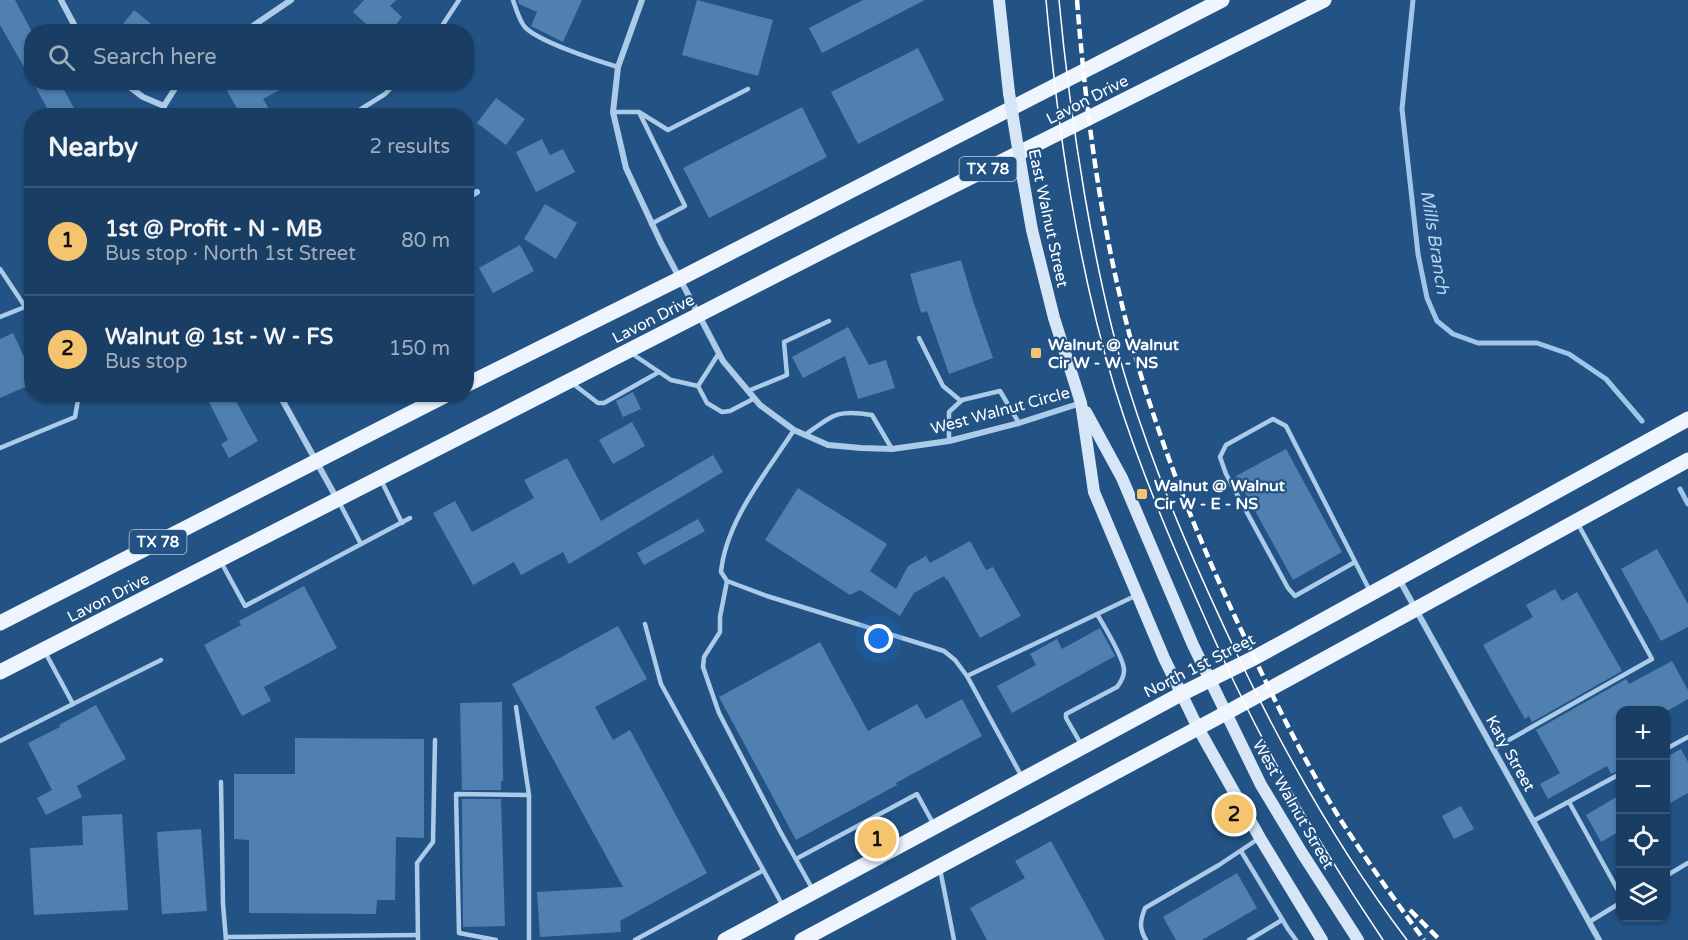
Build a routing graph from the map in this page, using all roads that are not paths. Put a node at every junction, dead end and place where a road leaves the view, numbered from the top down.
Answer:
1 (61, 0) edge
2 (291, 0) edge
3 (459, 0) edge
4 (513, 0) edge
5 (642, 0) edge
6 (999, 0) edge
7 (1222, 0) edge
8 (1324, 0) edge
9 (74, 24) edge
10 (256, 24) edge
11 (443, 24) edge
12 (618, 67) junction
13 (134, 90) edge
14 (174, 90) edge
15 (389, 90) edge
16 (748, 90) dead end
17 (164, 106) joint
18 (363, 108) edge
19 (613, 112) junction
20 (639, 112) junction
21 (477, 192) dead end
22 (474, 194) edge
23 (651, 224) junction
24 (0, 269) edge
25 (679, 279) junction
26 (24, 305) edge
27 (24, 307) edge
28 (699, 315) junction
29 (0, 317) edge
30 (829, 321) dead end
31 (919, 338) dead end
32 (629, 351) junction
33 (719, 353) junction
34 (659, 372) junction
35 (474, 381) edge
36 (570, 381) junction
37 (698, 386) junction
38 (748, 391) junction
39 (754, 398) junction
40 (961, 401) junction
41 (78, 402) edge
42 (283, 402) edge
43 (432, 402) edge
44 (1081, 403) junction
45 (1688, 419) edge
46 (1019, 423) junction
47 (794, 430) junction
48 (805, 435) junction
49 (949, 441) junction
50 (0, 448) edge
51 (892, 449) junction
52 (316, 460) junction
53 (1688, 460) edge
54 (380, 478) junction
55 (338, 500) junction
56 (411, 518) dead end
57 (1576, 521) junction
58 (402, 523) junction
59 (361, 544) junction
60 (219, 560) junction
61 (1355, 562) junction
62 (1399, 578) junction
63 (727, 581) junction
64 (1371, 593) junction
65 (1137, 595) junction
66 (1416, 609) junction
67 (1097, 614) junction
68 (0, 623) edge
69 (645, 624) dead end
70 (44, 650) junction
71 (161, 660) dead end
72 (0, 672) edge
73 (967, 676) junction
74 (1209, 680) junction
75 (1181, 693) junction
76 (73, 704) junction
77 (516, 706) dead end
78 (1226, 714) junction
79 (1198, 728) junction
80 (1688, 737) edge
81 (435, 740) dead end
82 (0, 741) edge
83 (1670, 746) edge
84 (1083, 747) junction
85 (1493, 749) junction
86 (1616, 776) edge
87 (1023, 779) junction
88 (221, 782) dead end
89 (529, 795) junction
90 (1569, 802) junction
91 (1533, 821) junction
92 (936, 827) junction
93 (1260, 838) junction
94 (1241, 851) junction
95 (796, 859) junction
96 (1688, 863) edge
97 (940, 866) junction
98 (762, 870) junction
99 (1670, 873) edge
100 (1616, 887) edge
101 (814, 892) junction
102 (1616, 905) edge
103 (784, 908) junction
104 (1282, 920) junction
105 (1589, 922) junction
106 (226, 938) edge
107 (418, 938) edge
108 (1356, 939) edge
109 (496, 940) edge
110 (529, 940) edge
111 (635, 940) edge
112 (725, 940) edge
113 (802, 940) edge
114 (954, 940) edge
115 (1146, 940) edge
116 (1249, 940) edge
117 (1296, 940) edge
118 (1322, 940) edge
119 (1599, 940) edge

1 - 9 street
2 - 10 street
3 - 11 lane
4 - 12 lane
5 - 12 street, West Walnut Circle
6 - 44 street, East Walnut Street, bridge
7 - 25 main road, Lavon Drive / TX 78
8 - 28 main road, Lavon Drive / TX 78
12 - 19 street, West Walnut Circle
13 - 17 street
14 - 17 street
15 - 18 lane
16 - 20 lane
19 - 20 lane
19 - 23 street, West Walnut Circle
20 - 23 lane
21 - 22 street
23 - 25 street, West Walnut Circle
24 - 26 lane
25 - 28 street, West Walnut Circle
25 - 35 main road, Lavon Drive / TX 78
27 - 29 lane
28 - 32 main road, Lavon Drive / TX 78
28 - 33 street, West Walnut Circle
30 - 38 lane
31 - 40 lane
32 - 34 lane
32 - 36 main road, Lavon Drive / TX 78
33 - 37 lane
33 - 38 street, West Walnut Circle
34 - 36 lane
34 - 37 lane
36 - 54 main road, Lavon Drive / TX 78
37 - 39 lane
38 - 39 street, West Walnut Circle
39 - 47 street, West Walnut Circle
40 - 46 lane
40 - 49 lane
41 - 50 lane
42 - 52 street
43 - 52 main road, Lavon Drive / TX 78
44 - 46 street, West Walnut Circle
44 - 65 street, East Walnut Street
44 - 74 street, East Walnut Street
45 - 62 main road, North 1st Street
46 - 49 street, West Walnut Circle
47 - 48 street, West Walnut Circle
47 - 63 lane
48 - 51 street, West Walnut Circle
48 - 51 lane
49 - 51 street, West Walnut Circle
52 - 55 street
52 - 68 main road, Lavon Drive / TX 78
53 - 57 main road
54 - 55 main road, Lavon Drive / TX 78
54 - 58 lane
55 - 59 lane
55 - 60 main road, Lavon Drive / TX 78
56 - 58 lane
57 - 66 main road
57 - 85 lane
58 - 59 lane
59 - 60 lane
60 - 70 main road, Lavon Drive / TX 78
61 - 61 lane
61 - 64 lane
62 - 64 main road, North 1st Street
62 - 66 street, Katy Street
63 - 73 lane
63 - 95 lane
64 - 74 main road, North 1st Street
65 - 67 lane
65 - 75 street, East Walnut Street
66 - 78 main road
66 - 85 street, Katy Street
67 - 73 lane
67 - 84 lane
69 - 98 lane
70 - 72 main road, Lavon Drive / TX 78
70 - 76 lane
71 - 76 lane
73 - 87 lane
74 - 75 main road, North 1st Street
74 - 78 street, West Walnut Street
75 - 79 street
75 - 84 main road, North 1st Street
76 - 82 lane
77 - 89 lane
78 - 79 main road
78 - 108 street, West Walnut Street
79 - 93 street
79 - 97 main road
80 - 83 lane
81 - 107 lane
84 - 87 main road, North 1st Street
85 - 91 street, Katy Street
86 - 90 lane
87 - 92 main road, North 1st Street
88 - 106 lane
89 - 109 lane
89 - 110 lane
90 - 91 lane
90 - 100 lane
91 - 105 street, Katy Street
92 - 95 lane
92 - 101 main road, North 1st Street
93 - 94 lane
93 - 118 street
94 - 104 lane
94 - 115 lane
95 - 101 lane
96 - 99 lane
97 - 113 main road
97 - 114 lane
98 - 103 lane
98 - 111 lane
101 - 103 main road, North 1st Street
102 - 105 lane
103 - 112 main road, North 1st Street
104 - 116 lane
104 - 117 lane
105 - 119 street, Katy Street
106 - 107 lane

